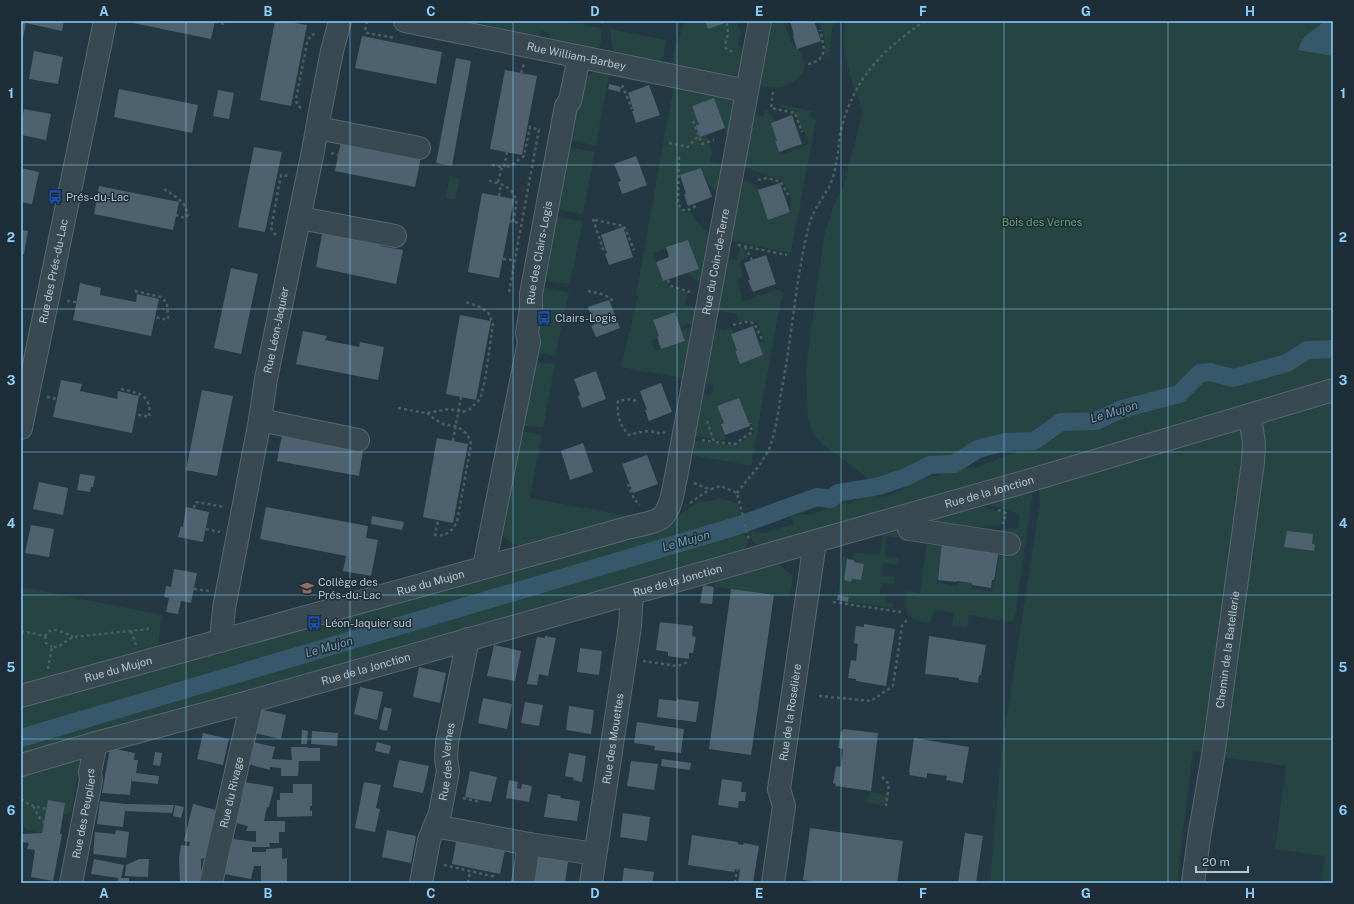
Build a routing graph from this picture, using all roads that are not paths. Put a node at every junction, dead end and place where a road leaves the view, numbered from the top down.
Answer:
1 (105, 21) edge
2 (340, 21) edge
3 (405, 21) edge
4 (760, 21) edge
5 (579, 57) junction
6 (747, 91) junction
7 (318, 128) junction
8 (419, 148) dead end
9 (300, 218) junction
10 (394, 236) dead end
11 (1333, 390) edge
12 (1250, 416) junction
13 (260, 420) junction
14 (21, 428) edge
15 (358, 440) dead end
16 (670, 502) joint
17 (909, 529) dead end
18 (1006, 535) road end
19 (816, 542) junction
20 (484, 567) junction
21 (632, 593) junction
22 (468, 639) junction
23 (221, 641) junction
24 (21, 696) edge
25 (252, 701) junction
26 (96, 743) junction
27 (21, 765) edge
28 (434, 826) junction
29 (529, 844) junction
30 (595, 854) junction
31 (71, 883) edge
32 (211, 883) edge
33 (421, 883) edge
34 (522, 883) edge
35 (591, 883) edge
36 (773, 883) edge
37 (1193, 883) edge

1 - 14 street, Rue des Prés-du-Lac
2 - 7 street, Rue Léon-Jaquier
3 - 5 street, Rue William-Barbey
4 - 6 street, Rue du Coin-de-Terre
5 - 6 street, Rue William-Barbey
5 - 20 street, Rue des Clairs-Logis
6 - 16 street, Rue du Coin-de-Terre
7 - 8 street
7 - 9 street, Rue Léon-Jaquier
9 - 10 street
9 - 13 street, Rue Léon-Jaquier
11 - 12 street, Rue de la Jonction
12 - 19 street, Rue de la Jonction
12 - 37 street, Chemin de la Batellerie
13 - 15 street
13 - 23 street, Rue Léon-Jaquier
16 - 20 street, Rue du Mujon
17 - 18 street
19 - 21 street, Rue de la Jonction
19 - 36 street, Rue de la Roselière
20 - 23 street, Rue du Mujon
21 - 22 street, Rue de la Jonction
21 - 30 street, Rue des Mouettes
22 - 25 street, Rue de la Jonction
22 - 28 street, Rue des Vernes
23 - 24 street, Rue du Mujon
25 - 26 street, Rue de la Jonction
25 - 32 street, Rue du Rivage
26 - 27 street, Rue de la Jonction
26 - 31 street, Rue des Peupliers
28 - 29 street
28 - 33 street, Rue des Vernes
29 - 30 street
29 - 34 street
30 - 35 street, Rue des Mouettes

